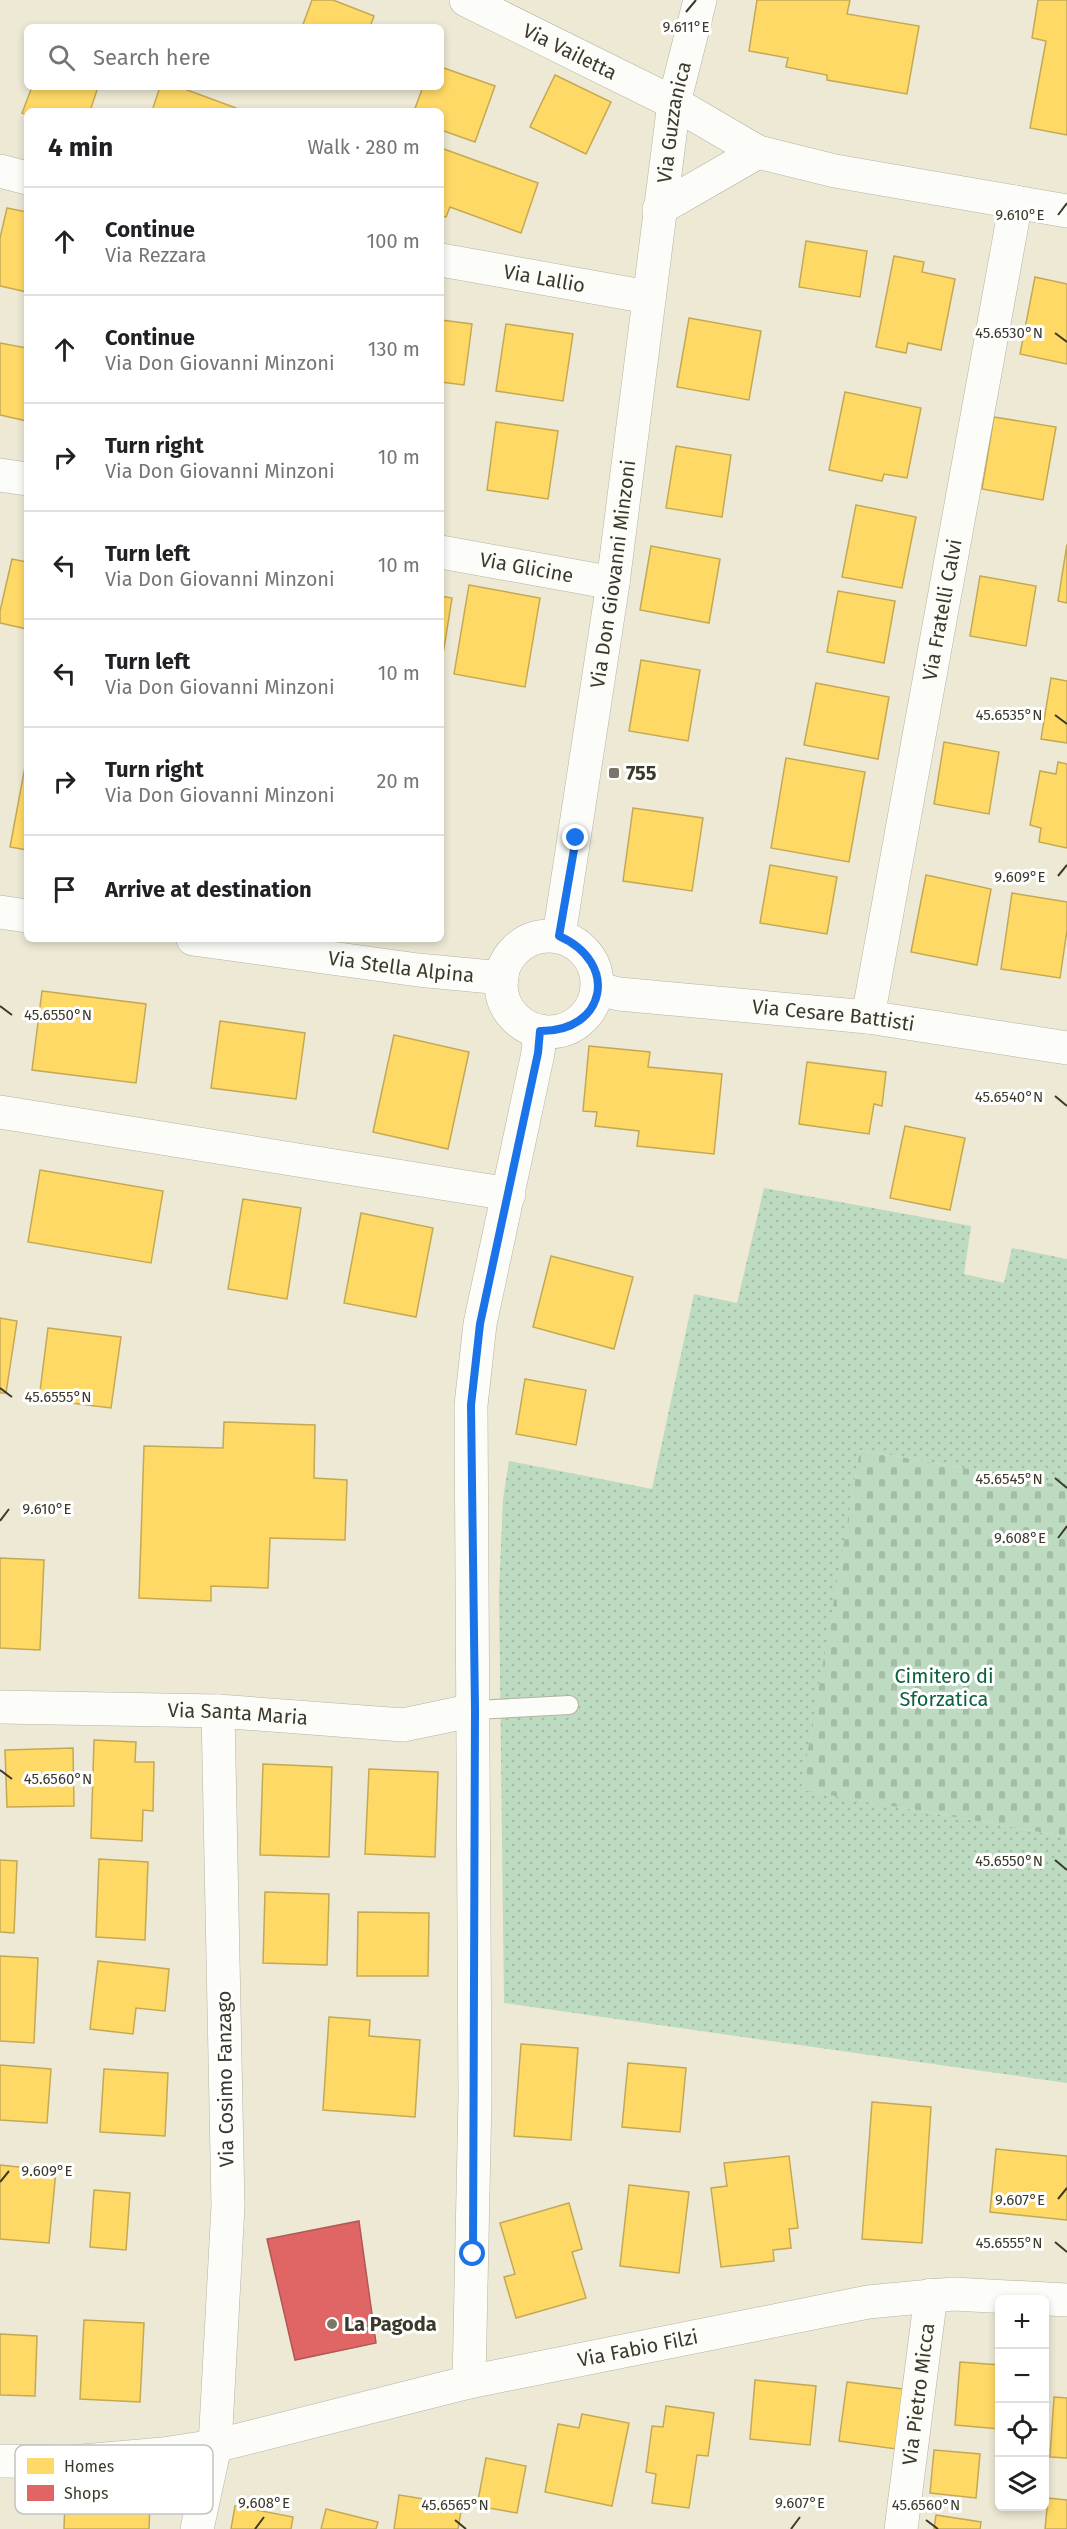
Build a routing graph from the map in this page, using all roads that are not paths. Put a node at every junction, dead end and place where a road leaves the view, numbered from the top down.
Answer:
1 (466, 0) edge
2 (700, 0) edge
3 (674, 103) junction
4 (758, 152) junction
5 (0, 171) edge
6 (24, 177) edge
7 (1016, 202) junction
8 (659, 209) junction
9 (1067, 211) edge
10 (444, 261) edge
11 (648, 297) junction
12 (0, 475) edge
13 (24, 479) edge
14 (444, 553) edge
15 (613, 583) junction
16 (0, 912) edge
17 (24, 916) edge
18 (559, 936) junction
19 (215, 942) edge
20 (502, 978) junction
21 (598, 989) junction
22 (868, 1017) junction
23 (540, 1031) junction
24 (1067, 1048) edge
25 (0, 1112) edge
26 (509, 1194) junction
27 (568, 1705) dead end
28 (0, 1707) edge
29 (475, 1710) junction
30 (218, 1711) junction
31 (931, 2295) junction
32 (1067, 2300) edge
33 (469, 2382) junction
34 (214, 2446) junction
35 (213, 2451) edge
36 (0, 2461) edge
37 (15, 2461) edge
38 (200, 2514) edge
39 (197, 2529) edge
40 (901, 2529) edge

1 - 3 street, Via Vailetta
2 - 3 street, Via Guzzanica
3 - 4 street, Via Vailetta
3 - 8 street, Via Guzzanica
4 - 7 street, Via Vailetta
4 - 8 street
5 - 6 street
7 - 9 street, Via Vailetta
7 - 22 street, Via Fratelli Calvi
8 - 11 street, Via Don Giovanni Minzoni
10 - 11 street, Via Lallio
11 - 15 street, Via Don Giovanni Minzoni
12 - 13 street
14 - 15 street, Via Glicine
15 - 18 street, Via Don Giovanni Minzoni
16 - 17 street
18 - 20 street
18 - 21 street
19 - 20 street, Via Stella Alpina
20 - 23 street
21 - 22 street, Via Cesare Battisti
21 - 23 street
22 - 24 street, Via Cesare Battisti
23 - 26 street
25 - 26 street
26 - 29 street
27 - 29 lane
28 - 30 street, Via Santa Maria
29 - 30 street, Via Santa Maria
29 - 33 street
30 - 34 street, Via Cosimo Fanzago
31 - 32 street, Via Fabio Filzi
31 - 33 street, Via Fabio Filzi
31 - 40 street, Via Pietro Micca
33 - 34 street, Via Fabio Filzi
34 - 35 street, Via Cosimo Fanzago
36 - 37 street, Via Fabio Filzi
38 - 39 street, Via Cosimo Fanzago

